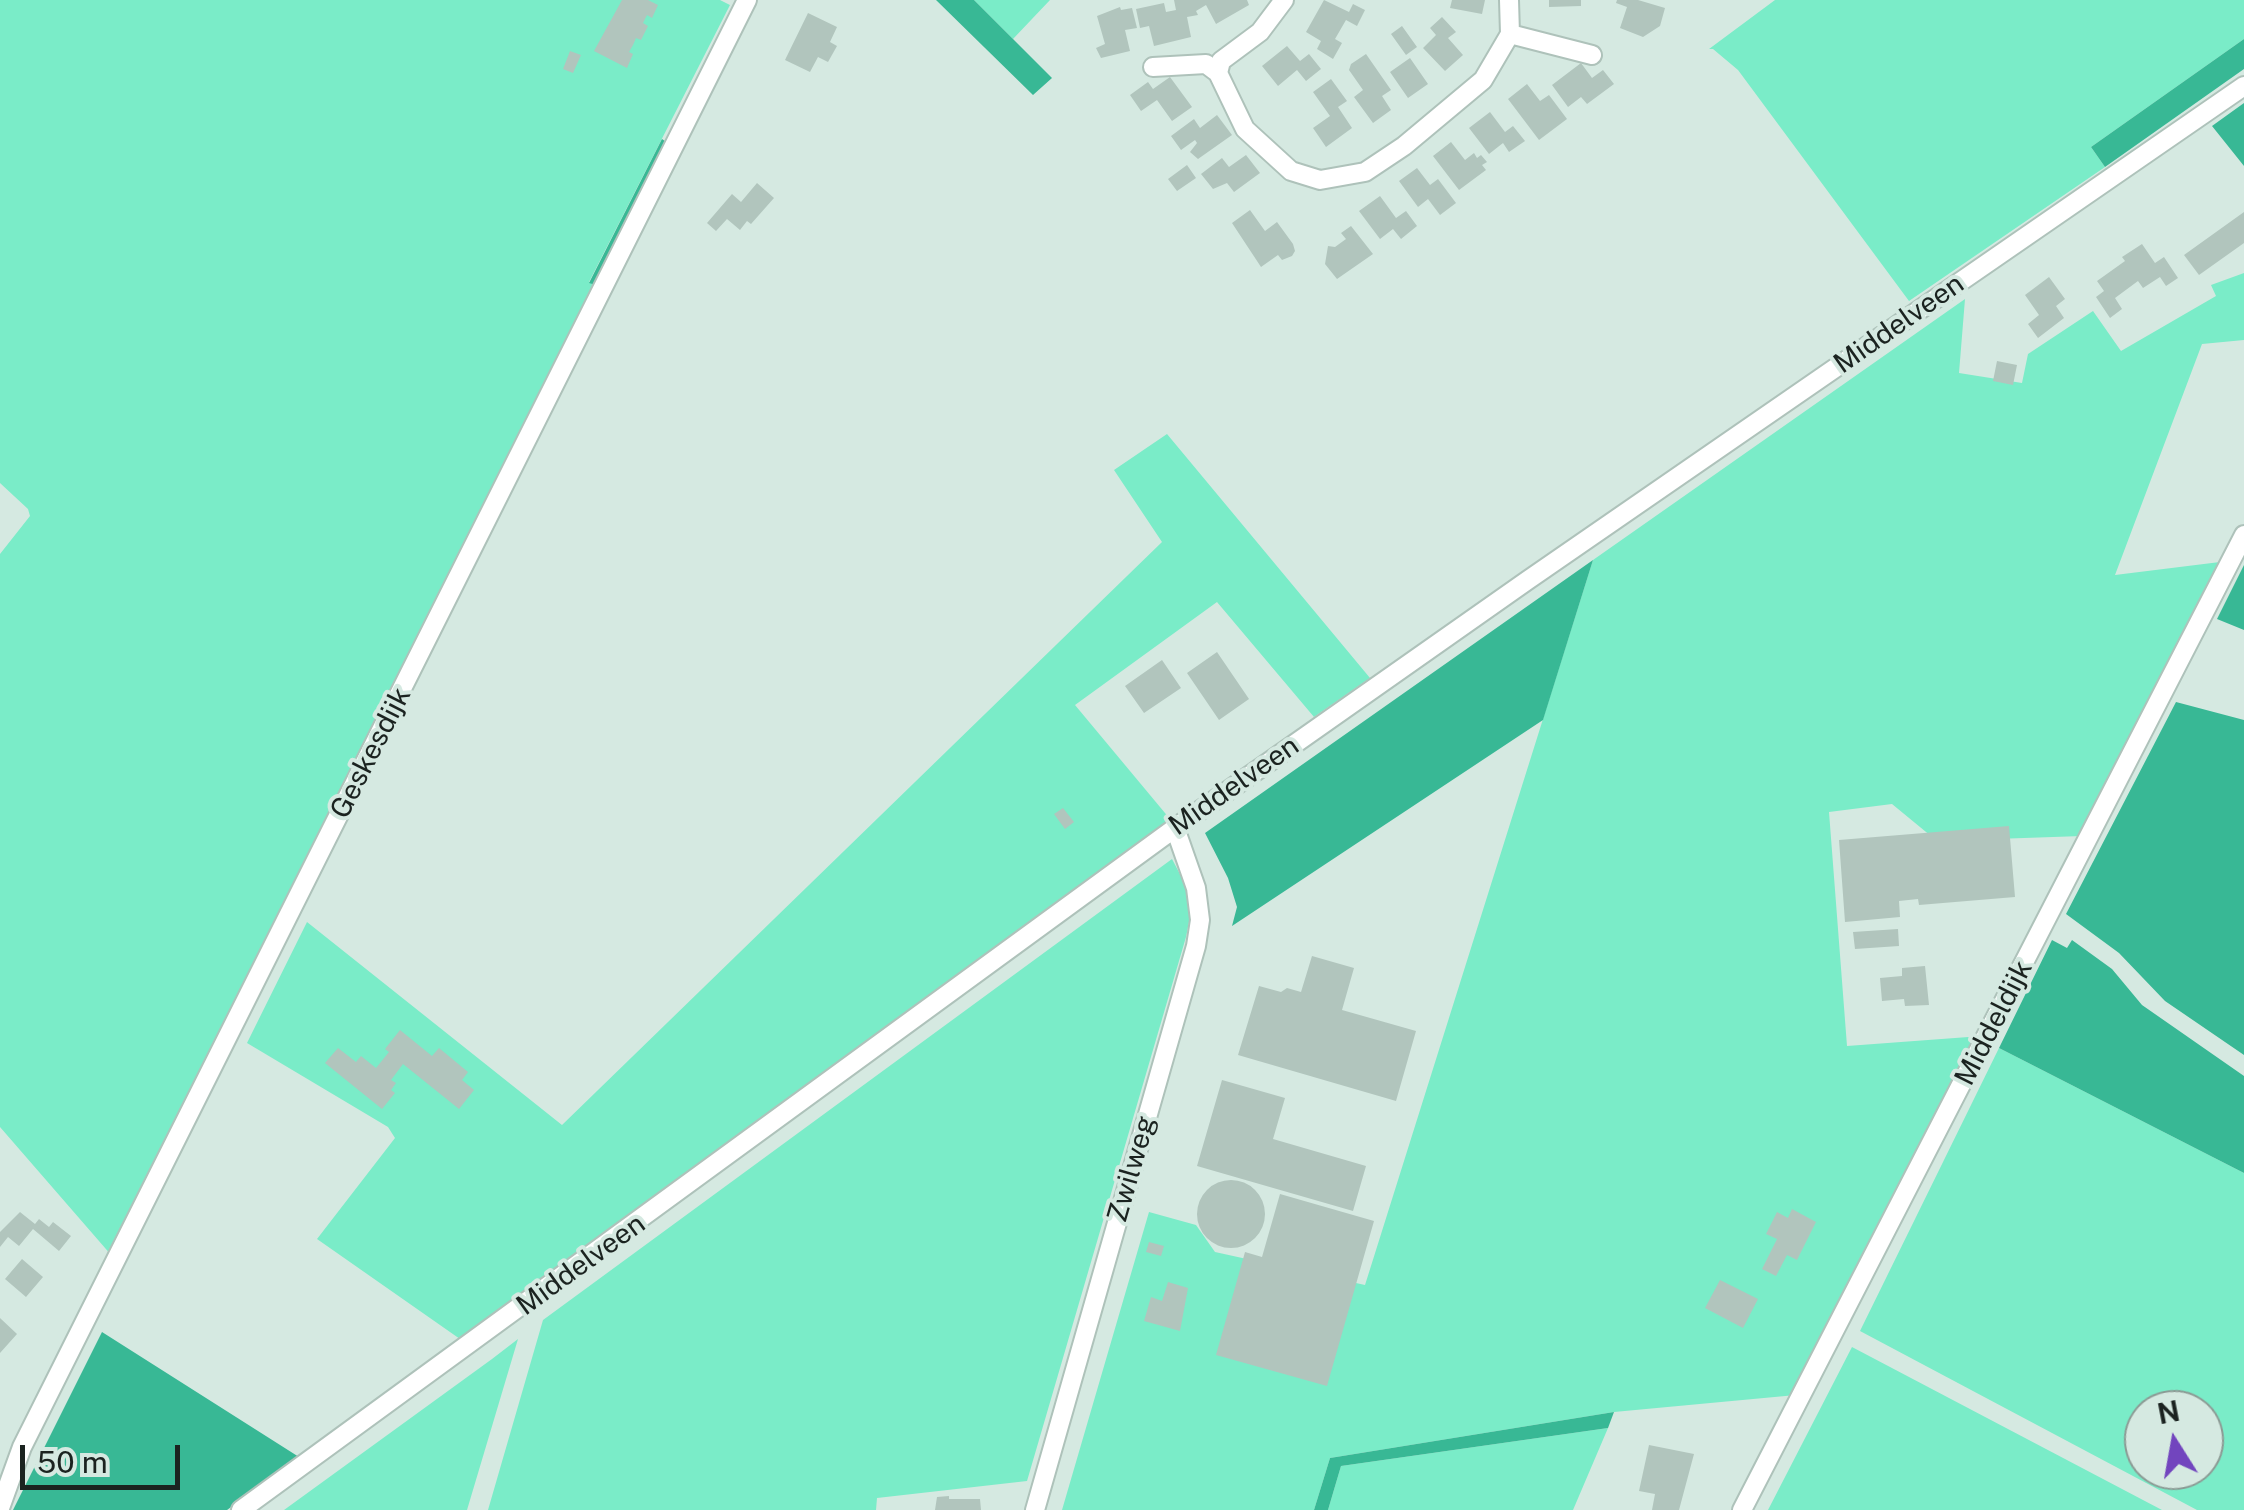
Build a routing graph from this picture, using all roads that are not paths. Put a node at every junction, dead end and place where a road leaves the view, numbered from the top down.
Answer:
1 (746, 0) edge
2 (1284, 0) edge
3 (1509, 0) edge
4 (1510, 34) junction
5 (1592, 55) dead end
6 (1153, 67) dead end
7 (1218, 73) junction
8 (2244, 86) edge
9 (2244, 535) edge
10 (1175, 828) junction
11 (0, 1508) edge
12 (241, 1510) edge
13 (1035, 1510) edge
14 (1742, 1510) edge

1 - 11 street, Geskesdijk
2 - 7 street
3 - 4 street
4 - 5 street
4 - 7 street
6 - 7 street
8 - 10 street, Middelveen
9 - 14 street, Middeldijk
10 - 12 street, Middelveen
10 - 13 street, Zwilweg

